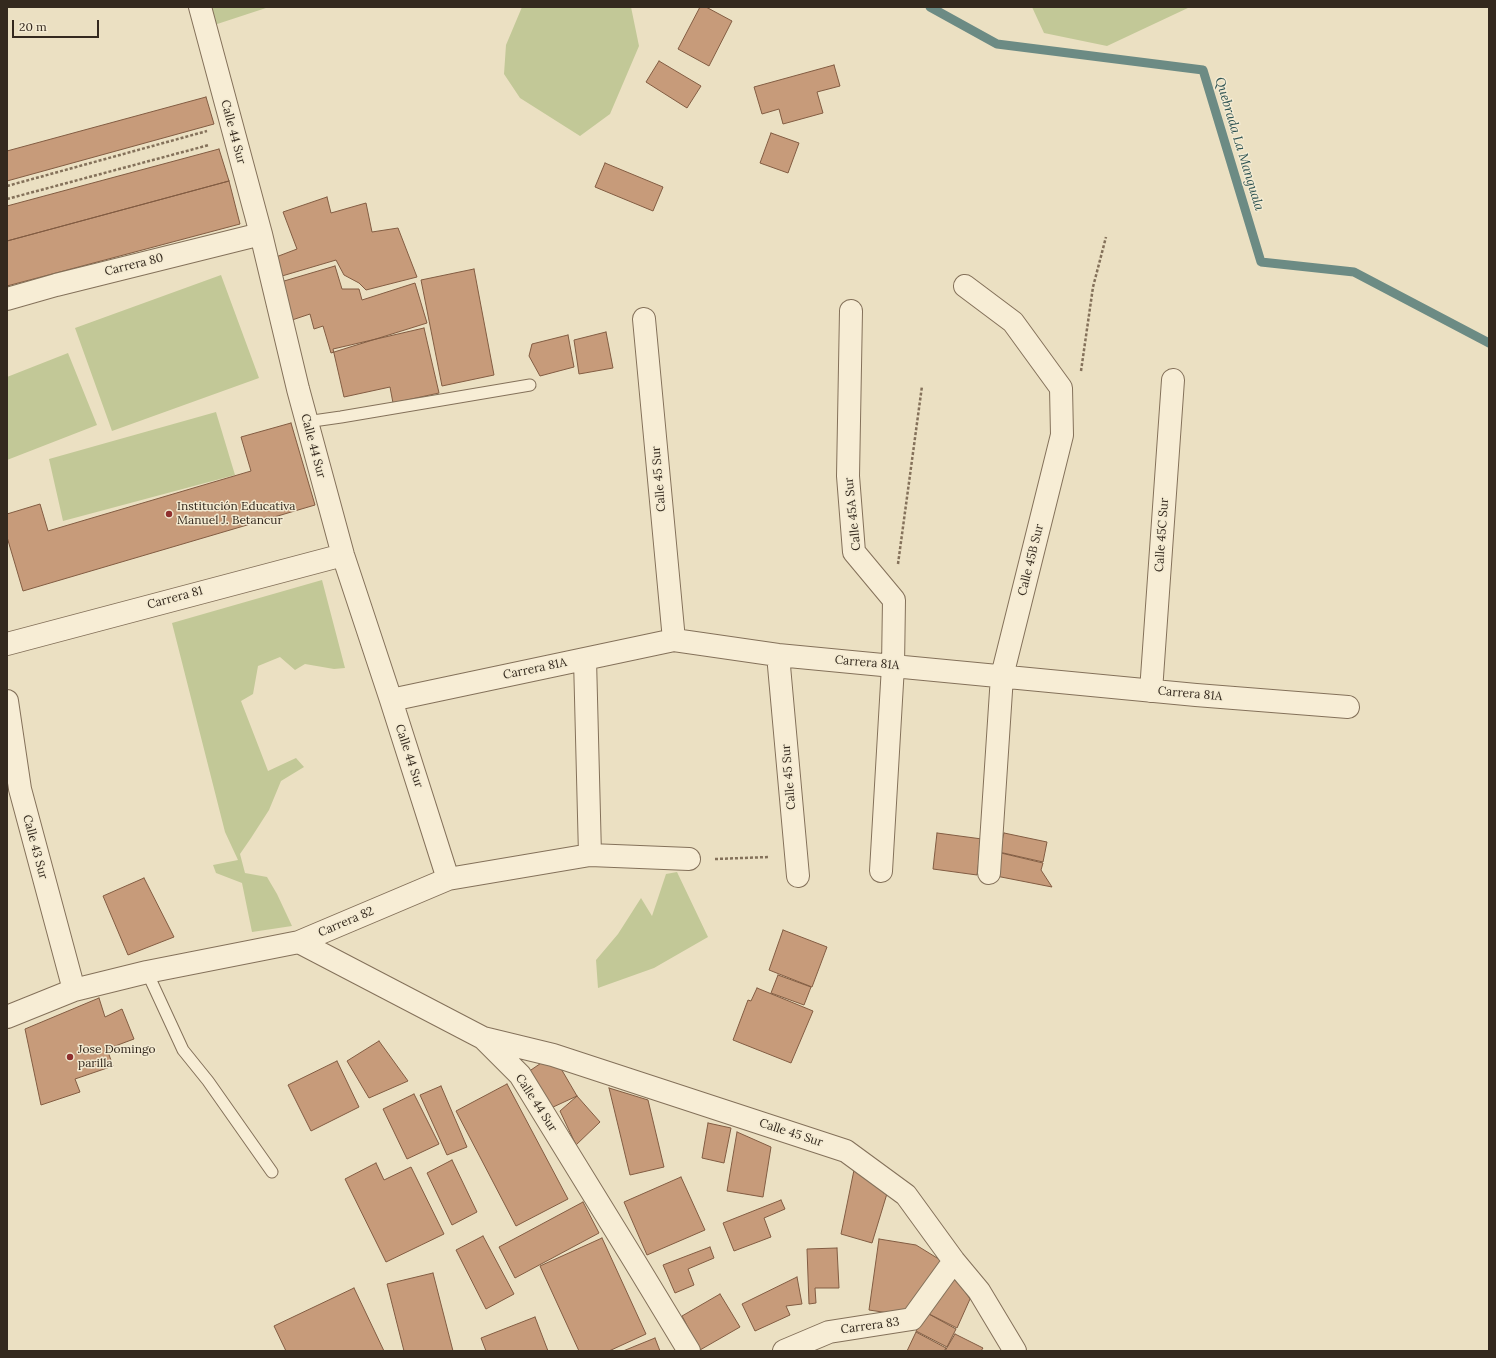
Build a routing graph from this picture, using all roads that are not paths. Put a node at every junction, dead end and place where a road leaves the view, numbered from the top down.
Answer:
1 (200, 7) edge
2 (261, 234) junction
3 (965, 286) dead end
4 (7, 299) edge
5 (850, 311) dead end
6 (644, 319) dead end
7 (1174, 380) dead end
8 (530, 385) dead end
9 (306, 422) junction
10 (343, 555) junction
11 (674, 640) junction
12 (7, 644) edge
13 (778, 655) junction
14 (585, 659) junction
15 (893, 666) junction
16 (1002, 676) junction
17 (1151, 691) junction
18 (391, 700) junction
19 (7, 701) edge
20 (1348, 707) dead end
21 (13, 790) edge
22 (590, 854) junction
23 (689, 859) road end
24 (797, 866) road end
25 (881, 871) dead end
26 (989, 872) dead end
27 (448, 879) junction
28 (299, 942) junction
29 (147, 972) junction
30 (74, 990) junction
31 (7, 1017) edge
32 (483, 1038) junction
33 (272, 1172) dead end
34 (954, 1261) junction
35 (689, 1351) edge
36 (784, 1351) edge
37 (1015, 1351) edge

1 - 2 street, Calle 44 Sur
2 - 4 street, Carrera 80
2 - 9 street, Calle 44 Sur
3 - 16 street, Calle 45B Sur
5 - 15 street, Calle 45A Sur
6 - 11 street, Calle 45 Sur
7 - 17 street, Calle 45C Sur
8 - 9 lane
9 - 10 street, Calle 44 Sur
10 - 12 street, Carrera 81
10 - 18 street, Calle 44 Sur
11 - 13 street, Carrera 81A
11 - 14 street, Carrera 81A
13 - 15 street, Carrera 81A
13 - 24 street, Calle 45 Sur
14 - 18 street, Carrera 81A
14 - 22 street
15 - 16 street, Carrera 81A
15 - 25 street
16 - 17 street, Carrera 81A
16 - 26 street, Calle 45B Sur
17 - 20 street, Carrera 81A
18 - 27 street, Calle 44 Sur
19 - 21 street, Calle 43 Sur
21 - 30 street, Calle 43 Sur
22 - 23 street, Carrera 82
22 - 27 street, Carrera 82
27 - 28 street, Carrera 82
28 - 29 street, Carrera 82
28 - 32 street, Calle 44 Sur
29 - 30 street, Carrera 82
29 - 33 lane
30 - 31 street, Carrera 82
32 - 34 street, Calle 45 Sur
32 - 35 street, Calle 44 Sur
34 - 36 street, Carrera 83
34 - 37 street, Calle 45 Sur

